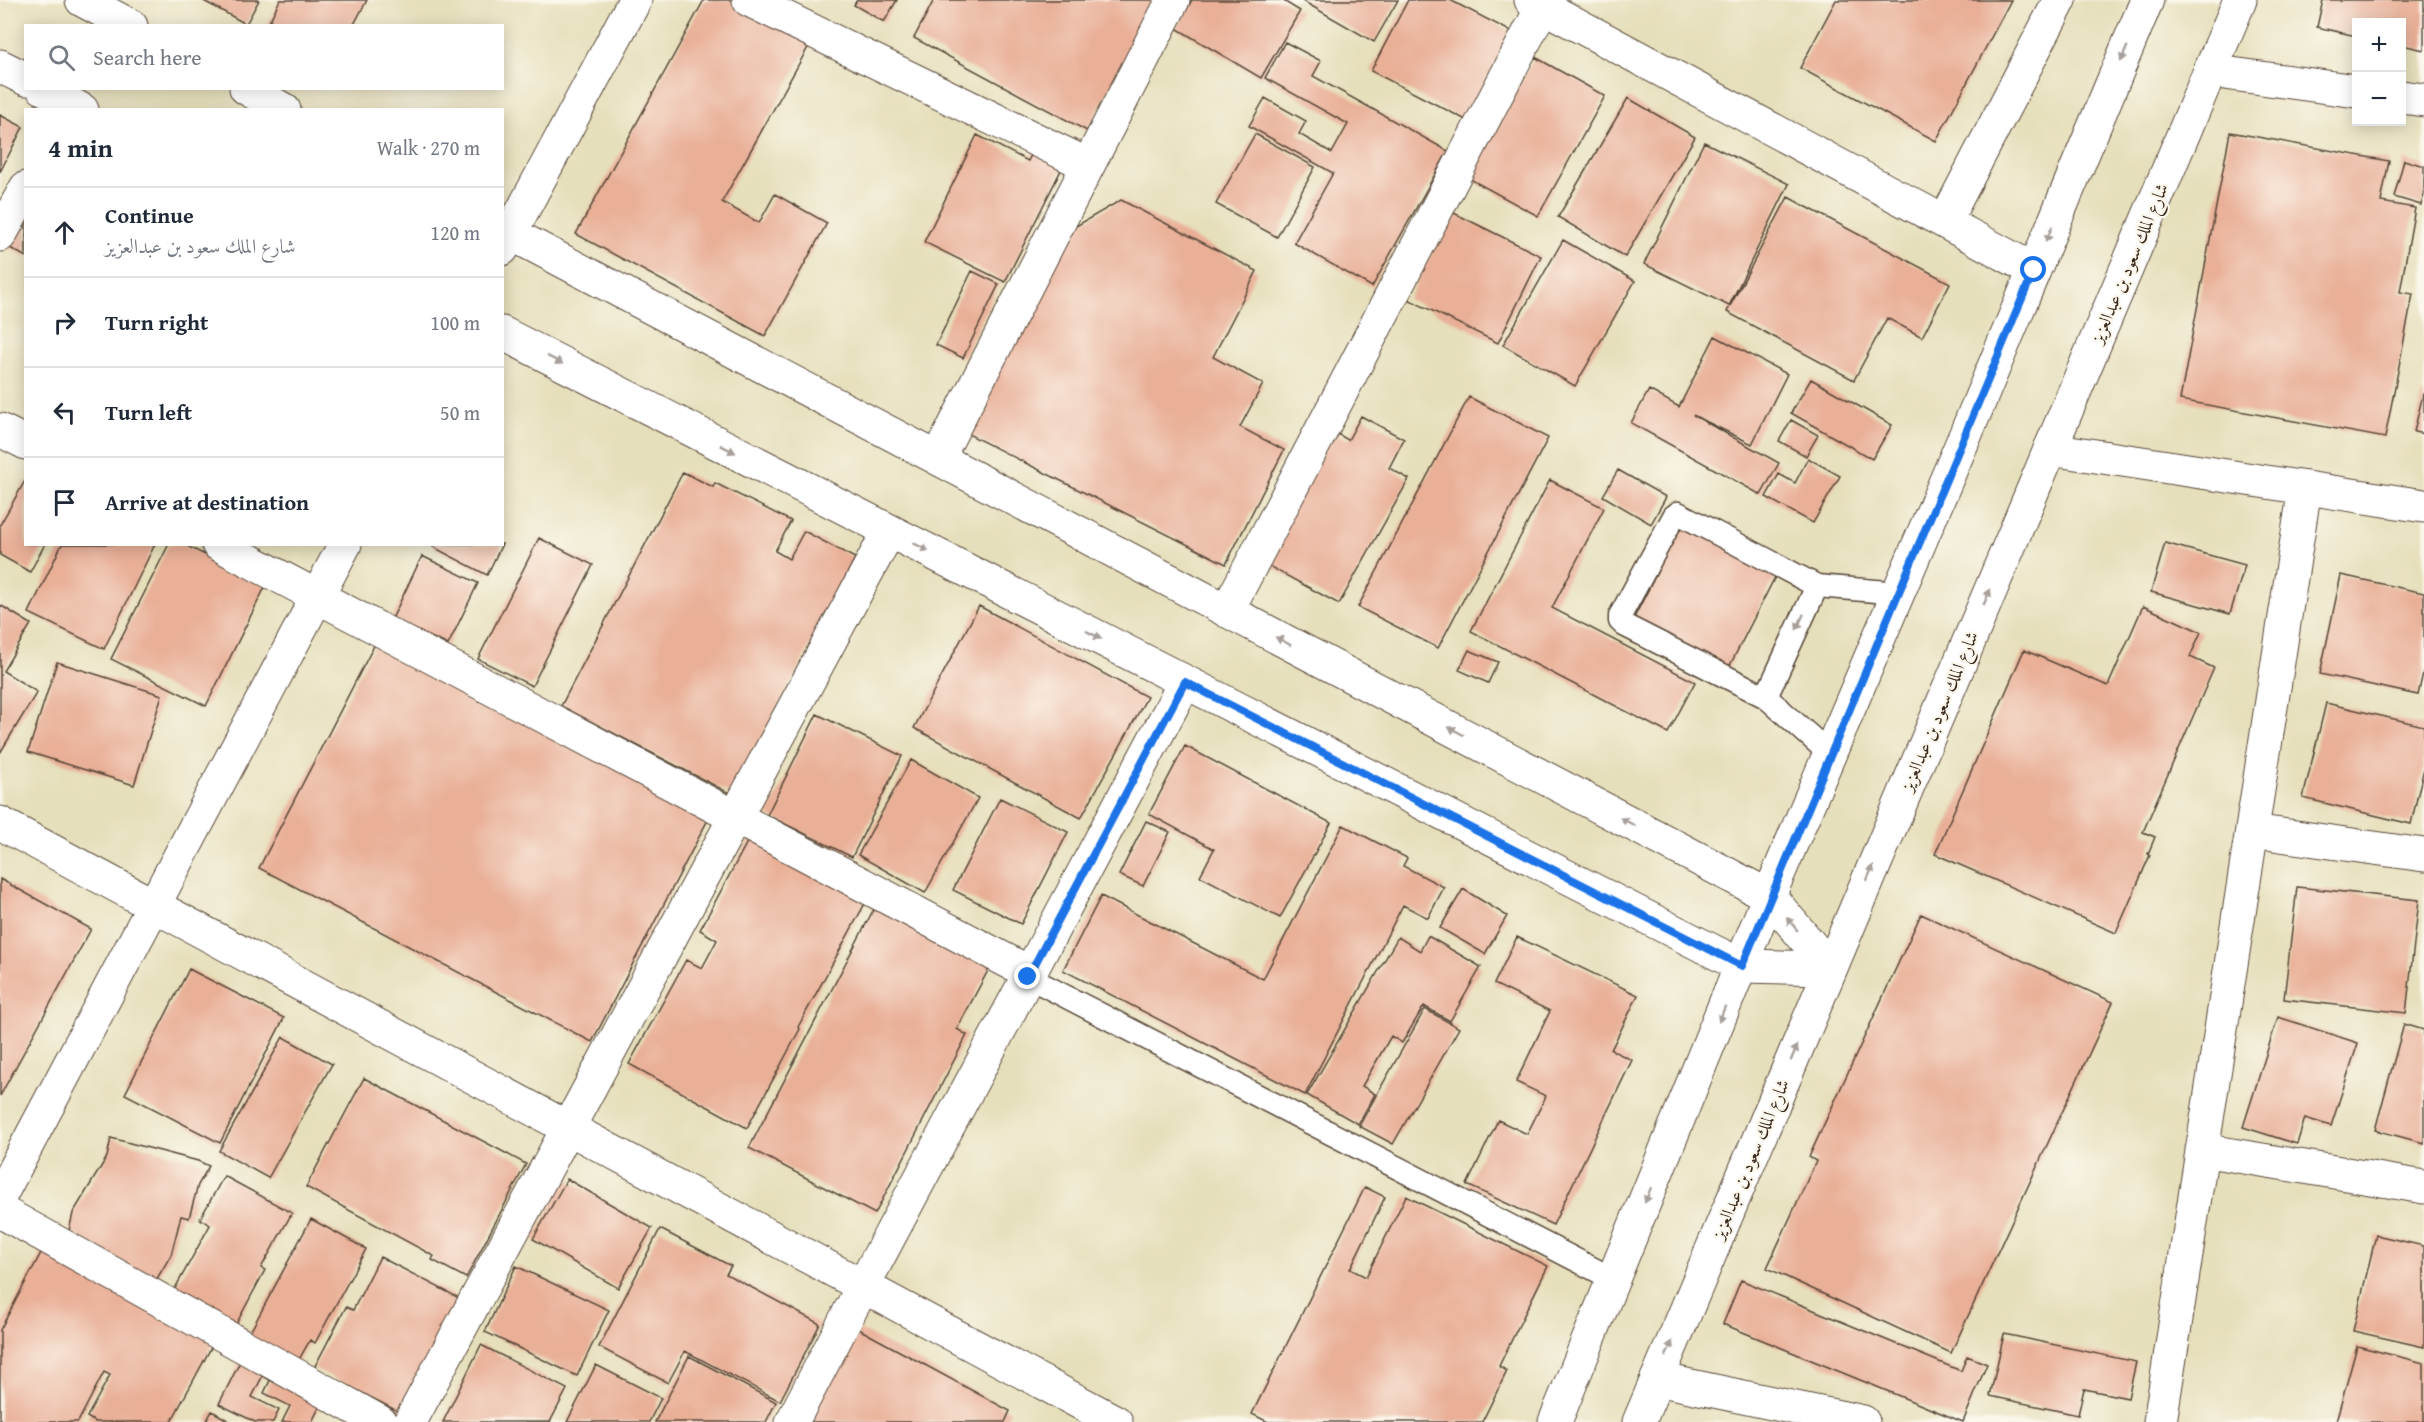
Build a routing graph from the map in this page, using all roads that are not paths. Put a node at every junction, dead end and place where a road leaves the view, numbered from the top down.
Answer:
1 (635, 0) edge
2 (749, 0) edge
3 (1173, 0) edge
4 (2060, 0) edge
5 (2147, 0) edge
6 (2240, 0) edge
7 (1540, 2) edge
8 (0, 66) edge
9 (2210, 71) junction
10 (24, 78) edge
11 (249, 90) edge
12 (2352, 90) edge
13 (2406, 98) edge
14 (2424, 100) edge
15 (281, 108) edge
16 (1088, 165) junction
17 (24, 192) edge
18 (1945, 221) junction
19 (0, 236) edge
20 (505, 237) edge
21 (2034, 270) junction
22 (504, 334) edge
23 (0, 430) edge
24 (24, 442) edge
25 (2050, 449) junction
26 (938, 458) junction
27 (2306, 488) junction
28 (2424, 506) edge
29 (889, 531) junction
30 (222, 546) edge
31 (344, 546) edge
32 (1817, 586) junction
33 (1899, 593) junction
34 (318, 597) junction
35 (1227, 611) junction
36 (1185, 682) junction
37 (1766, 698) junction
38 (1830, 754) junction
39 (735, 819) junction
40 (0, 823) edge
41 (2252, 831) junction
42 (2424, 855) edge
43 (1770, 897) junction
44 (154, 906) junction
45 (1742, 966) junction
46 (1830, 968) junction
47 (1029, 975) junction
48 (568, 1128) junction
49 (2202, 1150) junction
50 (2424, 1187) edge
51 (0, 1196) edge
52 (0, 1211) edge
53 (1613, 1279) junction
54 (863, 1286) junction
55 (1657, 1379) junction
56 (380, 1422) edge
57 (410, 1422) edge
58 (792, 1422) edge
59 (1116, 1422) edge
60 (1555, 1422) edge
61 (1639, 1422) edge
62 (1863, 1422) edge
63 (2160, 1422) edge

1 - 20 street
2 - 16 street
3 - 16 street
4 - 18 street
5 -> 21 street
6 - 9 street, شارع الملك سعود بن عبدالعزيز
7 - 18 street
7 - 35 street
8 - 10 street
9 - 12 street
9 - 25 street, شارع الملك سعود بن عبدالعزيز
11 - 15 street
13 - 14 street
16 - 26 street
17 - 19 street
18 - 21 street
20 - 26 street
21 - 33 street
22 -> 29 street
23 - 24 street
25 - 27 street
46 -> 25 street, شارع الملك سعود بن عبدالعزيز
26 - 35 street
27 - 28 street
27 - 41 street
29 -> 36 street
29 - 39 street
30 - 34 street
31 - 34 street
32 - 33 lane
32 -> 37 lane
32 - 37 lane
33 - 38 street
34 - 39 street
34 - 44 street
43 -> 35 street
36 - 45 street
36 - 47 street
37 - 38 lane
38 - 43 street
39 - 47 street
39 - 48 street
40 - 44 street
41 - 42 street
41 - 49 street
43 - 45 street
46 -> 43 street
44 - 48 street
44 - 51 street
45 - 46 street
45 -> 53 street
55 -> 46 street, شارع الملك سعود بن عبدالعزيز
47 - 53 lane
47 - 54 street
48 - 54 street
48 - 57 street
49 - 50 street
49 - 63 street
52 - 56 street
53 - 60 street
54 - 58 street
54 - 59 street
55 - 61 street, شارع الملك سعود بن عبدالعزيز
55 - 62 street

